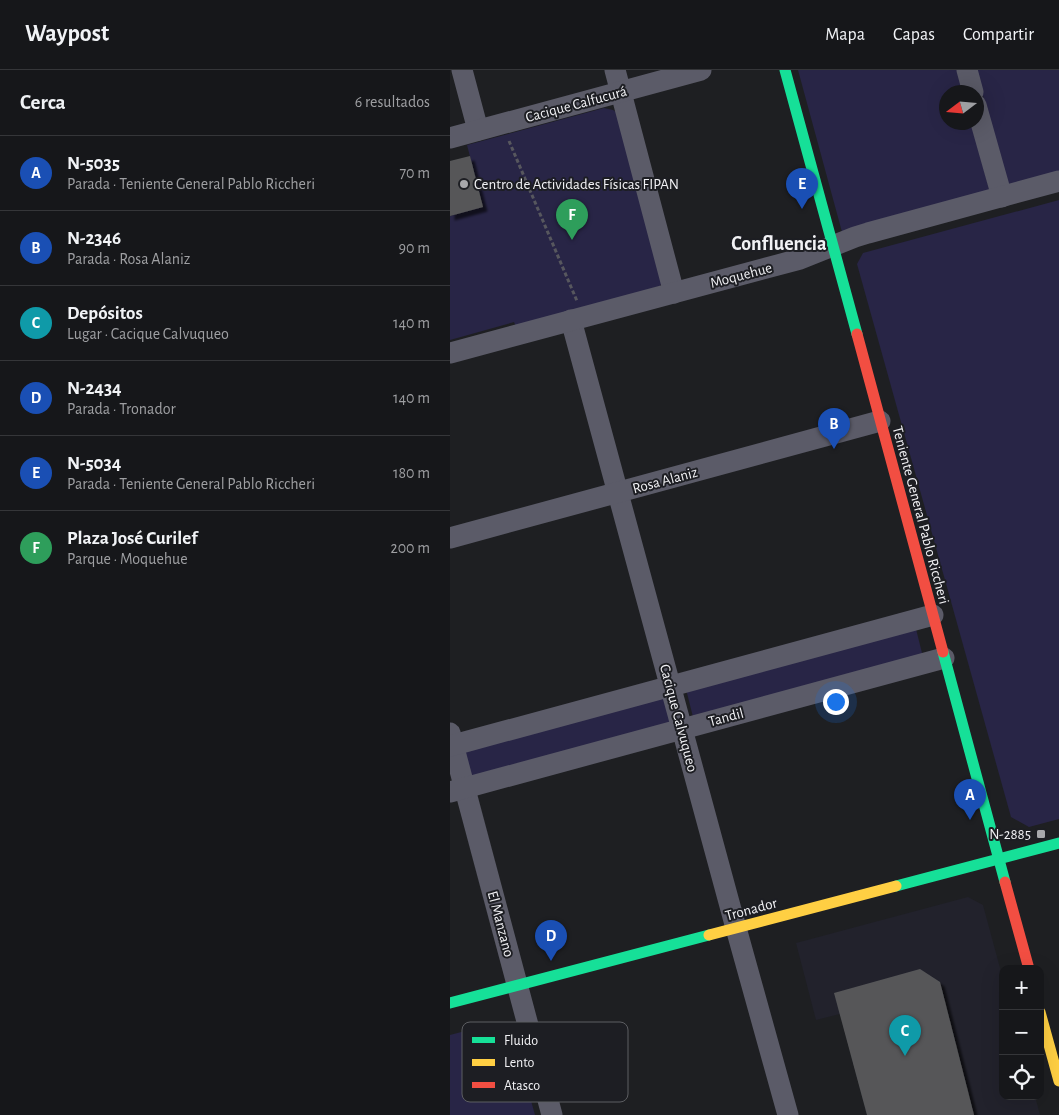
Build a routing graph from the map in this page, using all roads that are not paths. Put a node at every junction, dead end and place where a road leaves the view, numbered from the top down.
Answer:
1 (462, 70) edge
2 (615, 70) edge
3 (701, 70) edge
4 (785, 70) edge
5 (967, 70) edge
6 (971, 85) edge
7 (621, 92) junction
8 (478, 130) junction
9 (983, 130) edge
10 (450, 138) edge
11 (1059, 181) edge
12 (1002, 197) junction
13 (832, 246) junction
14 (674, 293) junction
15 (576, 315) junction
16 (450, 353) edge
17 (880, 422) junction
18 (618, 492) junction
19 (450, 538) edge
20 (933, 615) junction
21 (944, 658) junction
22 (670, 686) junction
23 (682, 729) junction
24 (451, 742) edge
25 (457, 790) edge
26 (1059, 843) edge
27 (999, 859) junction
28 (736, 928) junction
29 (1027, 965) edge
30 (518, 985) junction
31 (450, 1003) edge
32 (528, 1022) edge
33 (1044, 1027) edge
34 (1059, 1081) edge
35 (549, 1102) edge
36 (552, 1115) edge
37 (788, 1115) edge

1 - 8 street
2 - 7 street
3 - 7 street, Cacique Calfucurá
4 - 13 street, Teniente General Pablo Riccheri
5 - 6 street
7 - 8 street, Cacique Calfucurá
7 - 14 street
8 - 10 street, Cacique Calfucurá
9 - 12 street
11 - 12 street, Moquehue
12 - 13 street, Moquehue
13 - 14 street, Moquehue
13 - 17 street, Teniente General Pablo Riccheri
14 - 15 street, Moquehue
15 - 16 street, Moquehue
15 - 18 street, Cacique Calvuqueo
17 - 18 street, Rosa Alaniz
17 - 20 street, Teniente General Pablo Riccheri
18 - 19 street, Rosa Alaniz
18 - 22 street, Cacique Calvuqueo
20 - 21 street, Teniente General Pablo Riccheri
20 - 22 street
21 - 23 street, Tandil
21 - 27 street, Teniente General Pablo Riccheri
22 - 23 street, Cacique Calvuqueo
22 - 24 street
23 - 25 street, Tandil
23 - 28 street, Cacique Calvuqueo
24 - 25 street, El Manzano
25 - 30 street, El Manzano
26 - 27 street, Tronador
27 - 28 street, Tronador
27 - 29 street, Teniente General Pablo Riccheri
28 - 30 street, Tronador
28 - 37 street, Cacique Calvuqueo
30 - 31 street, Tronador
30 - 32 street, El Manzano
33 - 34 street
35 - 36 street, El Manzano

